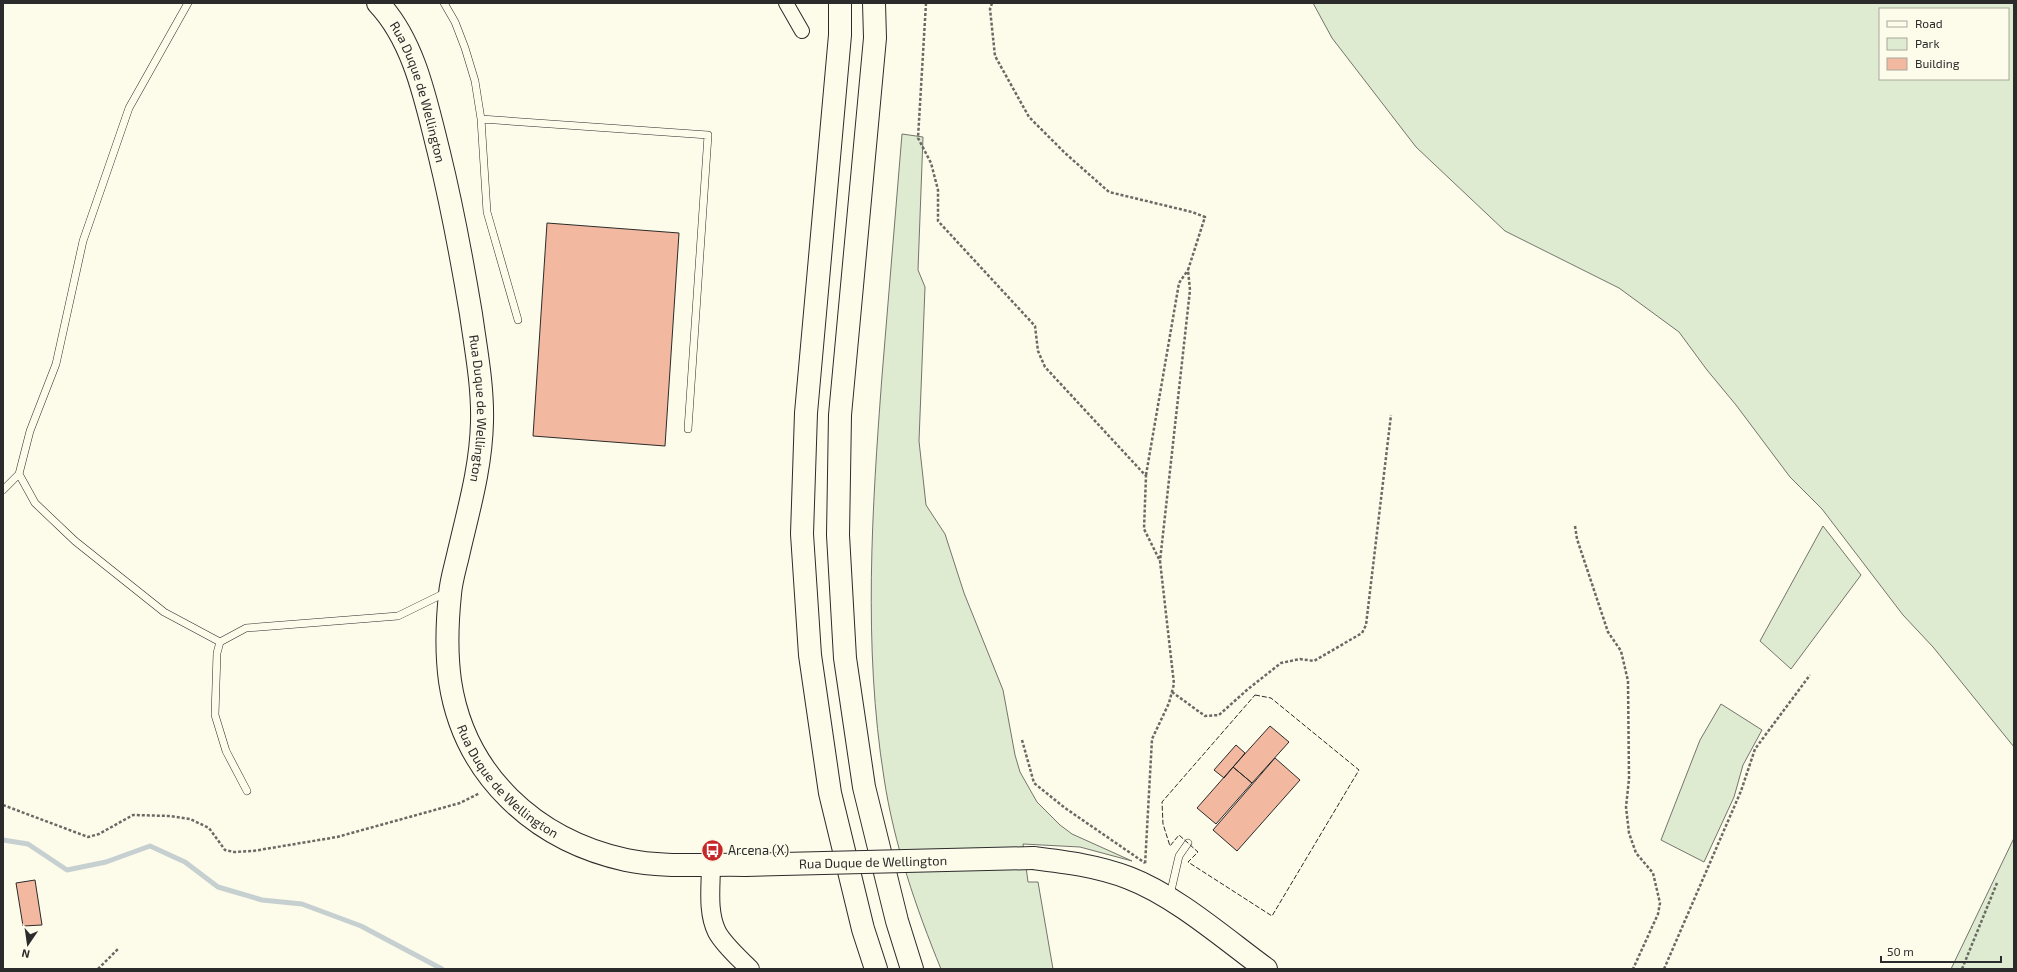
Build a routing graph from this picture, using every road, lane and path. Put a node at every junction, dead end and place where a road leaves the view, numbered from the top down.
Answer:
1 (188, 3) edge
2 (378, 3) edge
3 (444, 3) edge
4 (786, 3) edge
5 (840, 3) edge
6 (874, 3) edge
7 (926, 3) edge
8 (992, 3) edge
9 (802, 31) dead end
10 (481, 120) junction
11 (1188, 270) junction
12 (518, 320) dead end
13 (1390, 415) dead end
14 (688, 429) dead end
15 (19, 474) junction
16 (1146, 476) junction
17 (3, 490) edge
18 (1575, 526) dead end
19 (1160, 561) junction
20 (450, 590) junction
21 (220, 642) junction
22 (1810, 675) dead end
23 (1172, 692) junction
24 (1022, 740) dead end
25 (496, 785) junction
26 (247, 791) dead end
27 (3, 805) edge
28 (1188, 843) dead end
29 (1145, 863) junction
30 (711, 864) junction
31 (1997, 883) dead end
32 (1142, 884) junction
33 (1169, 898) junction
34 (118, 949) dead end
35 (98, 969) edge
36 (750, 969) edge
37 (876, 969) edge
38 (912, 969) edge
39 (1266, 969) edge
40 (1633, 969) edge
41 (1664, 969) edge
42 (1962, 969) edge

1 - 15 lane
2 - 20 main road, Rua Duque de Wellington
3 - 10 lane
4 - 9 street
5 - 37 main road
6 - 38 main road
7 - 16 path
8 - 11 path
10 - 12 lane
10 - 14 lane
11 - 16 path
11 - 19 path
13 - 23 path
15 - 17 lane
15 - 21 lane
16 - 19 path
18 - 40 path
19 - 23 path
20 - 21 lane
20 - 25 main road, Rua Duque de Wellington
21 - 26 lane
22 - 41 path
23 - 29 path
24 - 29 path
25 - 27 path
25 - 30 main road, Rua Duque de Wellington
28 - 33 lane
29 - 32 path
30 - 32 main road, Rua Duque de Wellington, bridge
30 - 36 street
31 - 42 path
32 - 33 main road, Rua Duque de Wellington
33 - 39 main road, Rua Duque de Wellington
34 - 35 path

